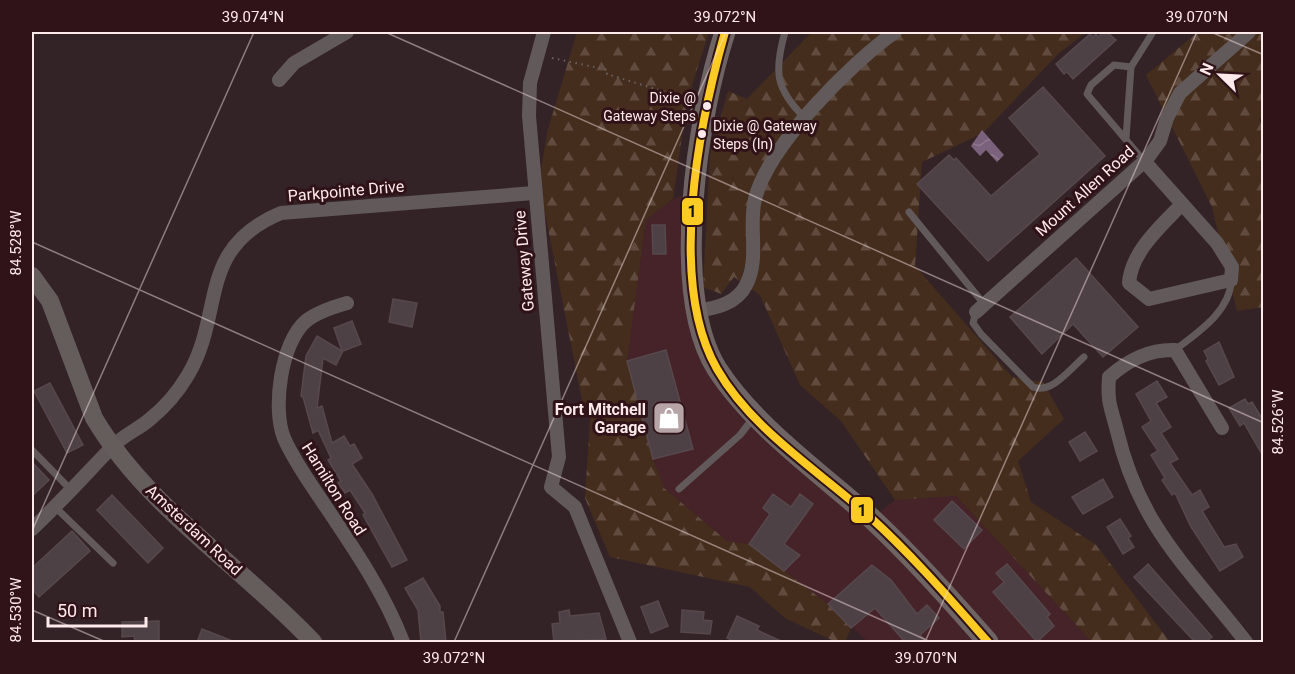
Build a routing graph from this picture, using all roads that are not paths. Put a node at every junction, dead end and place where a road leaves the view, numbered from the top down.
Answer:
1 (347, 32) edge
2 (544, 32) edge
3 (725, 32) edge
4 (785, 32) edge
5 (895, 32) edge
6 (1153, 32) edge
7 (1249, 32) edge
8 (1131, 67) junction
9 (279, 80) dead end
10 (805, 118) junction
11 (1126, 138) junction
12 (1144, 161) junction
13 (534, 194) junction
14 (1182, 204) junction
15 (909, 212) dead end
16 (32, 276) edge
17 (1231, 280) junction
18 (347, 303) dead end
19 (980, 308) junction
20 (696, 311) junction
21 (1176, 350) junction
22 (1084, 357) dead end
23 (755, 415) junction
24 (1222, 428) dead end
25 (113, 445) junction
26 (32, 450) edge
27 (679, 489) dead end
28 (72, 491) junction
29 (55, 507) junction
30 (32, 529) edge
31 (113, 563) dead end
32 (313, 642) edge
33 (403, 642) edge
34 (630, 642) edge
35 (988, 642) edge
36 (1246, 642) edge

1 - 9 street
2 - 13 street, Gateway Drive
3 - 20 main road
4 - 10 lane
5 - 10 street
6 - 8 lane
7 - 12 street, Mount Allen Road
8 - 11 lane
8 - 11 lane
10 - 20 street
11 - 12 lane
12 - 14 street
12 - 19 street, Mount Allen Road
13 - 25 street, Parkpointe Drive
13 - 34 street, Gateway Drive
14 - 17 street
14 - 17 street
15 - 19 lane
16 - 25 street, Amsterdam Road
17 - 21 lane
18 - 33 street, Hamilton Road
19 - 22 lane
20 - 23 main road
21 - 24 street
21 - 36 street
23 - 27 lane
23 - 35 main road
25 - 28 street, Parkpointe Drive
25 - 32 street, Amsterdam Road
26 - 28 lane
28 - 29 street, Parkpointe Drive
29 - 30 street, Parkpointe Drive
29 - 31 lane

